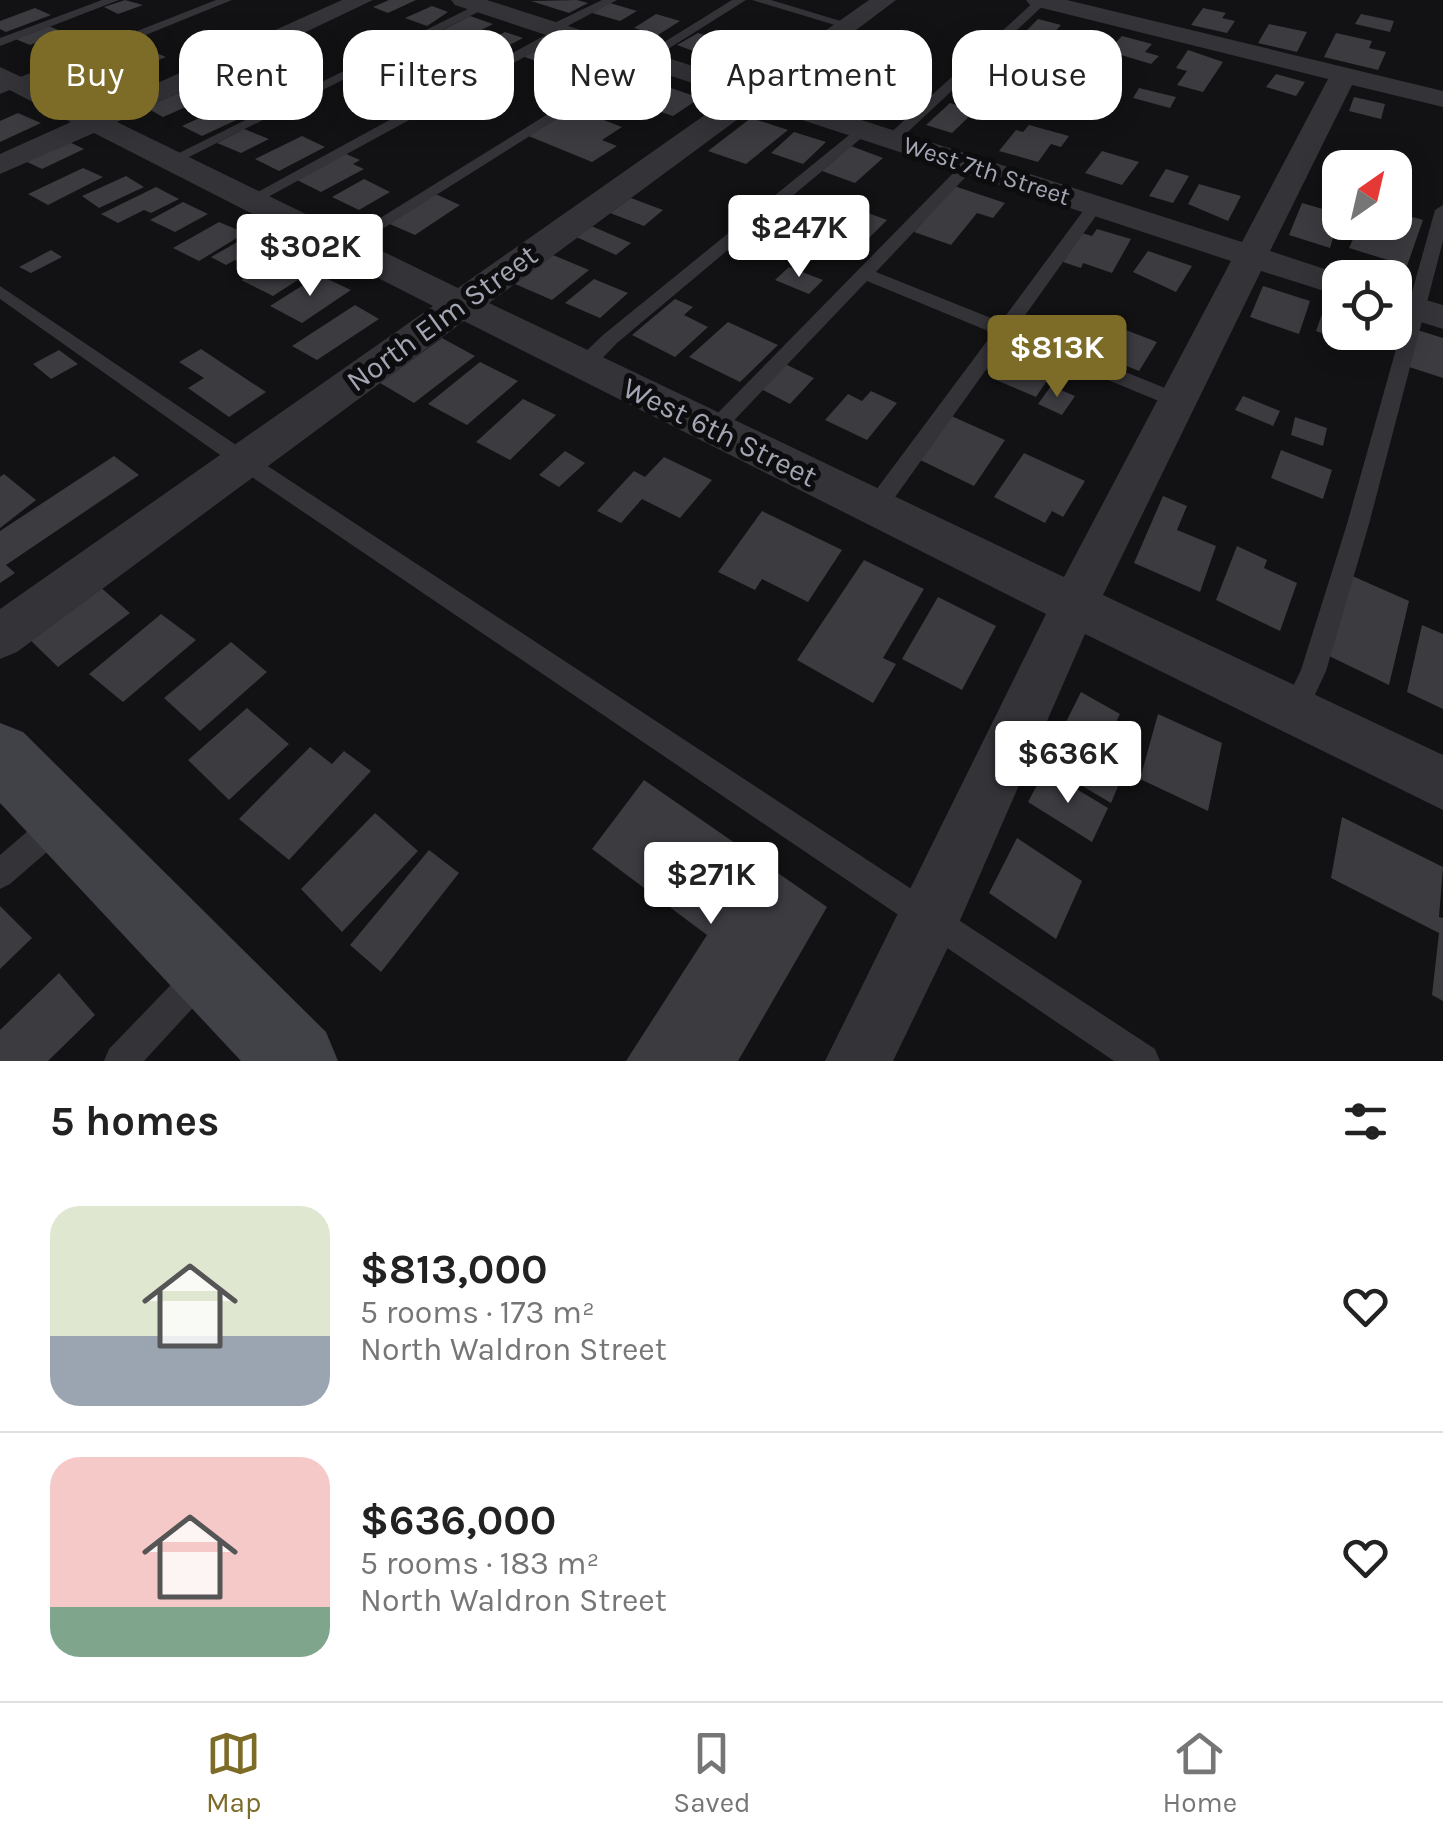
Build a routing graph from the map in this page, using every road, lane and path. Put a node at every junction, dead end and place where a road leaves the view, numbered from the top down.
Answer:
1 (112, 0) edge
2 (226, 0) edge
3 (361, 0) edge
4 (611, 0) edge
5 (740, 0) edge
6 (758, 0) edge
7 (884, 0) edge
8 (1040, 1) edge
9 (469, 2) edge
10 (848, 26) junction
11 (556, 30) joint
12 (842, 30) edge
13 (0, 42) edge
14 (534, 42) edge
15 (671, 45) edge
16 (1342, 75) junction
17 (6, 83) edge
18 (1443, 99) edge
19 (549, 120) edge
20 (714, 120) edge
21 (831, 120) edge
22 (95, 122) junction
23 (878, 135) junction
24 (172, 160) junction
25 (0, 165) edge
26 (969, 165) junction
27 (251, 200) junction
28 (1095, 206) junction
29 (1443, 210) edge
30 (343, 246) junction
31 (1252, 256) junction
32 (866, 274) junction
33 (1322, 278) edge
34 (0, 290) edge
35 (462, 304) junction
36 (1418, 310) edge
37 (1002, 332) junction
38 (584, 366) junction
39 (1178, 401) junction
40 (714, 430) junction
41 (244, 461) junction
42 (875, 508) junction
43 (1074, 604) junction
44 (0, 636) edge
45 (1295, 709) junction
46 (0, 755) edge
47 (1443, 784) edge
48 (62, 820) junction
49 (0, 874) edge
50 (929, 920) junction
51 (208, 969) junction
52 (121, 1061) edge
53 (297, 1061) edge
54 (858, 1061) edge
55 (1142, 1061) edge

1 - 13 lane
2 - 17 lane
3 - 22 street
4 - 11 lane
5 - 15 lane
6 - 10 lane
7 - 10 street, North Elm Street
8 - 16 street
8 - 23 lane
9 - 11 street, West 7th Street
9 - 24 lane
10 - 12 street, North Elm Street
14 - 27 lane
16 - 18 street
16 - 31 street
17 - 22 street, West 6th Street
19 - 30 lane
20 - 35 street, North Elm Street
21 - 23 street, West 7th Street
22 - 24 street, West 6th Street
22 - 25 street
23 - 26 street, West 7th Street
23 - 38 lane
24 - 27 street, West 6th Street
26 - 28 street, West 7th Street
26 - 32 lane
27 - 30 street, West 6th Street
28 - 31 street, West 7th Street
28 - 37 lane
29 - 36 lane
30 - 35 street, West 6th Street
31 - 33 street, West 7th Street
31 - 39 street
32 - 37 lane
32 - 40 lane
34 - 41 lane
35 - 38 street, West 6th Street
35 - 41 street, North Elm Street
36 - 45 lane
37 - 39 lane
37 - 42 lane
38 - 40 street, West 6th Street
39 - 43 street
40 - 42 street, West 6th Street
41 - 44 street, North Elm Street
41 - 50 lane
42 - 43 street, West 6th Street
43 - 45 street, West 6th Street
43 - 50 street
45 - 47 street, West 6th Street
46 - 48 main road
48 - 49 lane
48 - 51 main road
50 - 54 street
50 - 55 lane
51 - 52 lane
51 - 53 main road

